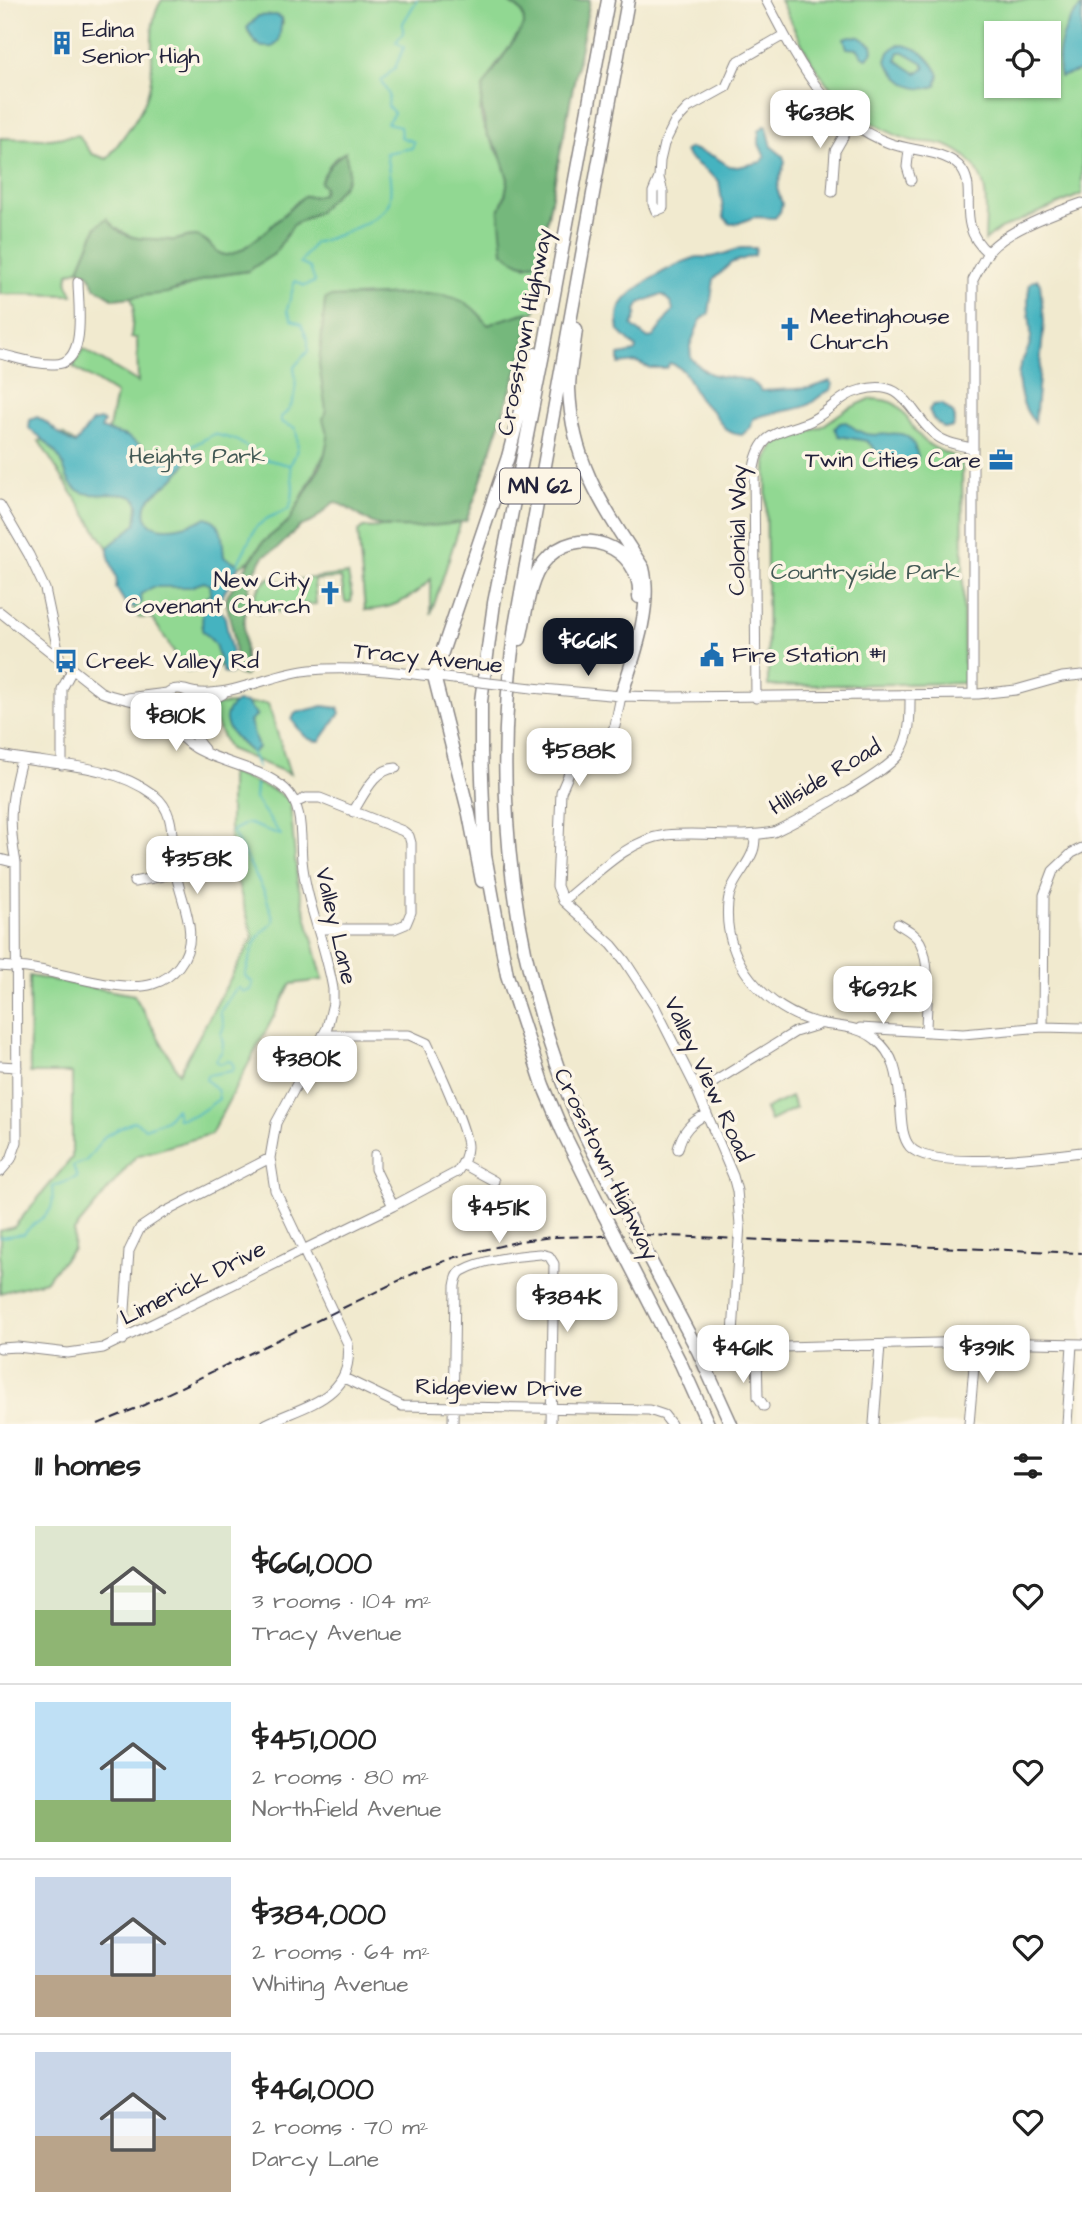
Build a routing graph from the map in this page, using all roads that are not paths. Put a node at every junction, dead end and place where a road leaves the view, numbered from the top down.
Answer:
1 (608, 0) edge
2 (628, 0) edge
3 (766, 0) edge
4 (784, 35) junction
5 (851, 123) junction
6 (909, 149) junction
7 (659, 178) dead end
8 (911, 180) dead end
9 (832, 192) dead end
10 (1082, 203) edge
11 (588, 221) junction
12 (988, 253) junction
13 (558, 273) junction
14 (78, 282) dead end
15 (0, 354) edge
16 (972, 449) junction
17 (0, 505) edge
18 (0, 612) edge
19 (60, 660) junction
20 (72, 670) junction
21 (1082, 675) edge
22 (434, 676) junction
23 (233, 689) junction
24 (185, 691) junction
25 (167, 693) junction
26 (973, 694) junction
27 (910, 695) junction
28 (621, 696) junction
29 (115, 698) junction
30 (756, 698) junction
31 (194, 711) junction
32 (167, 718) junction
33 (504, 753) junction
34 (211, 754) junction
35 (0, 755) edge
36 (21, 760) junction
37 (62, 765) junction
38 (396, 768) dead end
39 (295, 803) junction
40 (353, 812) junction
41 (755, 835) junction
42 (1082, 848) edge
43 (0, 859) edge
44 (16, 863) junction
45 (176, 873) junction
46 (134, 883) dead end
47 (563, 901) junction
48 (898, 924) dead end
49 (318, 929) junction
50 (0, 966) edge
51 (17, 967) junction
52 (507, 975) junction
53 (837, 1026) junction
54 (1043, 1027) junction
55 (1082, 1028) edge
56 (926, 1032) junction
57 (323, 1035) junction
58 (0, 1066) edge
59 (17, 1067) junction
60 (698, 1093) junction
61 (707, 1114) junction
62 (678, 1149) dead end
63 (1082, 1152) edge
64 (375, 1155) dead end
65 (270, 1158) junction
66 (463, 1164) junction
67 (0, 1172) edge
68 (494, 1181) dead end
69 (393, 1206) junction
70 (303, 1249) junction
71 (123, 1340) junction
72 (976, 1343) junction
73 (1077, 1344) edge
74 (880, 1345) junction
75 (0, 1348) edge
76 (757, 1349) junction
77 (344, 1378) junction
78 (764, 1406) dead end
79 (454, 1407) junction
80 (551, 1409) junction
81 (668, 1420) edge
82 (270, 1423) edge
83 (453, 1424) edge
84 (551, 1424) edge
85 (708, 1424) edge
86 (730, 1424) edge
87 (874, 1424) edge
88 (969, 1424) edge
89 (1067, 1424) edge

1 - 13 highway, Crosstown Highway / MN 62
2 - 11 highway, Crosstown Highway / MN 62
3 - 4 street
4 - 5 street
4 - 7 street
5 - 6 street
5 - 9 street
6 - 8 street
6 - 12 street
10 - 12 street
11 - 28 highway
11 - 33 highway, Crosstown Highway / MN 62
12 - 16 street
13 - 22 highway
13 - 52 highway, Crosstown Highway / MN 62
14 - 15 street
16 - 26 street
16 - 30 street, Colonial Way
17 - 19 street
18 - 19 street
19 - 20 street
20 - 29 street
20 - 37 street
21 - 26 street, Tracy Avenue
22 - 23 street, Tracy Avenue
22 - 28 street, Tracy Avenue, bridge
22 - 52 highway
23 - 24 street, Tracy Avenue
23 - 31 street, Tracy Avenue
24 - 25 street
24 - 31 street
25 - 29 street
25 - 32 street
26 - 27 street, Tracy Avenue
27 - 30 street, Tracy Avenue
27 - 41 street, Hillside Road
28 - 30 street, Tracy Avenue
28 - 33 highway
28 - 47 street
29 - 32 street
31 - 32 street
31 - 34 street
32 - 34 street
33 - 86 highway, Crosstown Highway / MN 62, bridge
34 - 39 street
35 - 36 street
36 - 37 street
36 - 44 street
37 - 45 street
38 - 40 street
39 - 40 street
39 - 49 street, Valley Lane
40 - 49 street
41 - 47 street, Hillside Road
41 - 53 street
42 - 54 street
43 - 44 street
44 - 51 street
45 - 46 street
45 - 51 street
47 - 60 street, Valley View Road
48 - 56 street
49 - 57 street, Valley Lane
50 - 51 street
51 - 59 street
52 - 85 highway, Crosstown Highway / MN 62, bridge
53 - 56 street
53 - 60 street
53 - 63 street
54 - 55 street
54 - 56 street
57 - 65 street, Valley Lane
57 - 66 street
58 - 59 street
59 - 67 street
60 - 61 street, Valley View Road
61 - 62 street
61 - 76 street, Valley View Road, bridge
64 - 69 street
65 - 70 street, Valley Lane
65 - 71 street
66 - 68 street
66 - 69 street, Limerick Drive
69 - 70 street, Limerick Drive
70 - 71 street, Limerick Drive
70 - 77 street, Valley Lane
71 - 75 street, Limerick Drive
72 - 73 street
72 - 74 street
72 - 88 street
73 - 89 street
74 - 76 street
74 - 87 street
76 - 78 street
77 - 79 street, Ridgeview Drive
77 - 82 street
79 - 80 street, Ridgeview Drive
79 - 80 street
79 - 83 street
80 - 81 street, Ridgeview Drive
80 - 84 street

